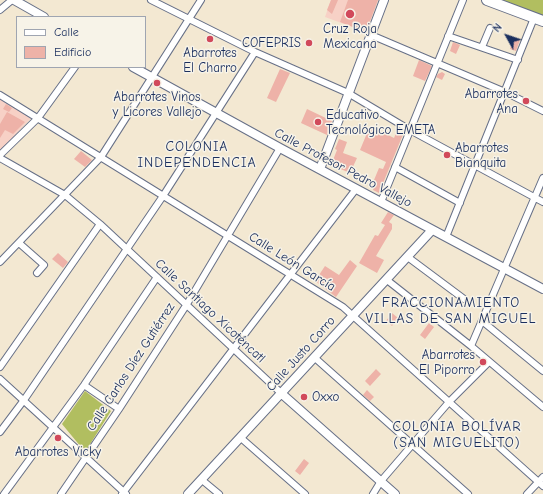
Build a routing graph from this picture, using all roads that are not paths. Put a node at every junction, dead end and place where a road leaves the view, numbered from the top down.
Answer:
1 (13, 0) edge
2 (201, 0) edge
3 (384, 0) edge
4 (463, 0) edge
5 (487, 0) edge
6 (154, 1) edge
7 (0, 10) edge
8 (42, 16) edge
9 (189, 19) junction
10 (539, 19) edge
11 (490, 28) dead end
12 (371, 35) junction
13 (448, 36) junction
14 (482, 47) junction
15 (255, 52) junction
16 (518, 60) junction
17 (437, 64) junction
18 (74, 68) edge
19 (135, 68) edge
20 (152, 78) junction
21 (505, 92) junction
22 (348, 93) junction
23 (0, 95) edge
24 (543, 111) edge
25 (216, 113) junction
26 (38, 118) junction
27 (410, 130) junction
28 (280, 148) junction
29 (0, 157) edge
30 (101, 157) junction
31 (476, 166) junction
32 (395, 167) junction
33 (320, 169) junction
34 (543, 178) edge
35 (356, 189) junction
36 (65, 195) junction
37 (162, 196) junction
38 (535, 198) junction
39 (381, 202) junction
40 (543, 202) edge
41 (460, 203) junction
42 (100, 224) junction
43 (432, 230) junction
44 (229, 236) junction
45 (446, 237) junction
46 (19, 243) junction
47 (126, 249) junction
48 (409, 258) junction
49 (0, 262) edge
50 (504, 269) junction
51 (37, 273) dead end
52 (290, 274) junction
53 (157, 277) junction
54 (387, 280) junction
55 (543, 289) edge
56 (464, 299) dead end
57 (187, 304) junction
58 (353, 315) junction
59 (482, 321) junction
60 (471, 346) junction
61 (234, 349) junction
62 (316, 358) junction
63 (489, 362) junction
64 (0, 367) edge
65 (543, 371) edge
66 (0, 379) edge
67 (84, 385) junction
68 (282, 394) junction
69 (24, 400) junction
70 (449, 402) junction
71 (543, 407) edge
72 (119, 409) junction
73 (54, 428) junction
74 (0, 432) edge
75 (241, 438) junction
76 (413, 445) junction
77 (86, 458) junction
78 (543, 477) edge
79 (202, 480) junction
80 (381, 481) junction
81 (541, 484) edge
82 (124, 493) edge
83 (4, 494) edge
84 (61, 494) edge
85 (188, 494) edge
86 (219, 494) edge
87 (305, 494) edge
88 (373, 494) edge
89 (395, 494) edge
90 (468, 494) edge
91 (527, 494) edge

1 - 7 street
1 - 8 street
2 - 9 street
3 - 12 street
4 - 13 street
5 - 10 main road
6 - 9 street
9 - 15 street
9 - 20 street
10 - 16 street
11 - 14 street
12 - 17 street
12 - 22 street
13 - 14 street
13 - 17 street
14 - 16 street
15 - 22 street
15 - 25 street
16 - 21 street
17 - 21 street
17 - 27 street
18 - 26 street
19 - 20 street, Calle Profesor Pedro Vallejo
20 - 25 street, Calle Profesor Pedro Vallejo
20 - 30 street
21 - 24 street
21 - 31 street
22 - 27 street
22 - 33 street
23 - 26 street, Calle León García
25 - 28 street, Calle Profesor Pedro Vallejo
25 - 37 street
26 - 29 street
26 - 30 street, Calle León García
27 - 31 street
27 - 32 street
28 - 33 street, Calle Profesor Pedro Vallejo
28 - 44 street, Calle Carlos Díez Gutiérrez
29 - 36 street, Calle Santiago Xicoténcatl
30 - 36 street
30 - 37 street, Calle León García
31 - 38 street
31 - 41 street
32 - 39 street
32 - 41 street
33 - 35 street, Calle Profesor Pedro Vallejo
34 - 38 street
35 - 39 street, Calle Profesor Pedro Vallejo
35 - 52 street
36 - 42 street, Calle Santiago Xicoténcatl
36 - 46 street
37 - 44 street, Calle León García
37 - 47 street
38 - 40 street
38 - 50 street
39 - 43 street, Calle Profesor Pedro Vallejo
41 - 45 street
42 - 47 street, Calle Santiago Xicoténcatl
42 - 64 street
43 - 45 street, Calle Profesor Pedro Vallejo
43 - 48 street, Calle Justo Corro
44 - 52 street, Calle León García
44 - 57 street, Calle Carlos Díez Gutiérrez
45 - 50 street, Calle Profesor Pedro Vallejo
46 - 49 street
46 - 51 street
47 - 53 street, Calle Santiago Xicoténcatl
47 - 69 street
48 - 54 street, Calle Justo Corro
48 - 56 street
50 - 55 street, Calle Profesor Pedro Vallejo
50 - 59 street
52 - 58 street, Calle León García
52 - 61 street
53 - 57 street, Calle Santiago Xicoténcatl
53 - 67 street
54 - 58 street, Calle Justo Corro
54 - 60 street
57 - 61 street, Calle Santiago Xicoténcatl
57 - 72 street, Calle Carlos Díez Gutiérrez
58 - 62 street, Calle Justo Corro
58 - 70 street, Calle León García
59 - 60 street
59 - 65 street
60 - 63 street
61 - 68 street, Calle Santiago Xicoténcatl
61 - 82 street
62 - 68 street, Calle Justo Corro
62 - 76 street
63 - 70 street
63 - 71 street
66 - 69 street
67 - 72 street
67 - 73 street
68 - 75 street, Calle Justo Corro
68 - 80 street, Calle Santiago Xicoténcatl
69 - 73 street
69 - 74 street
70 - 76 street
70 - 81 street, Calle León García
72 - 77 street, Calle Carlos Díez Gutiérrez
73 - 77 street
73 - 83 street
75 - 79 street, Calle Justo Corro
75 - 87 street
76 - 80 street
76 - 90 street
77 - 82 street
77 - 84 street, Calle Carlos Díez Gutiérrez
78 - 81 street
79 - 85 street, Calle Justo Corro
79 - 86 street
80 - 88 street
80 - 89 street, Calle Santiago Xicoténcatl
81 - 91 street

